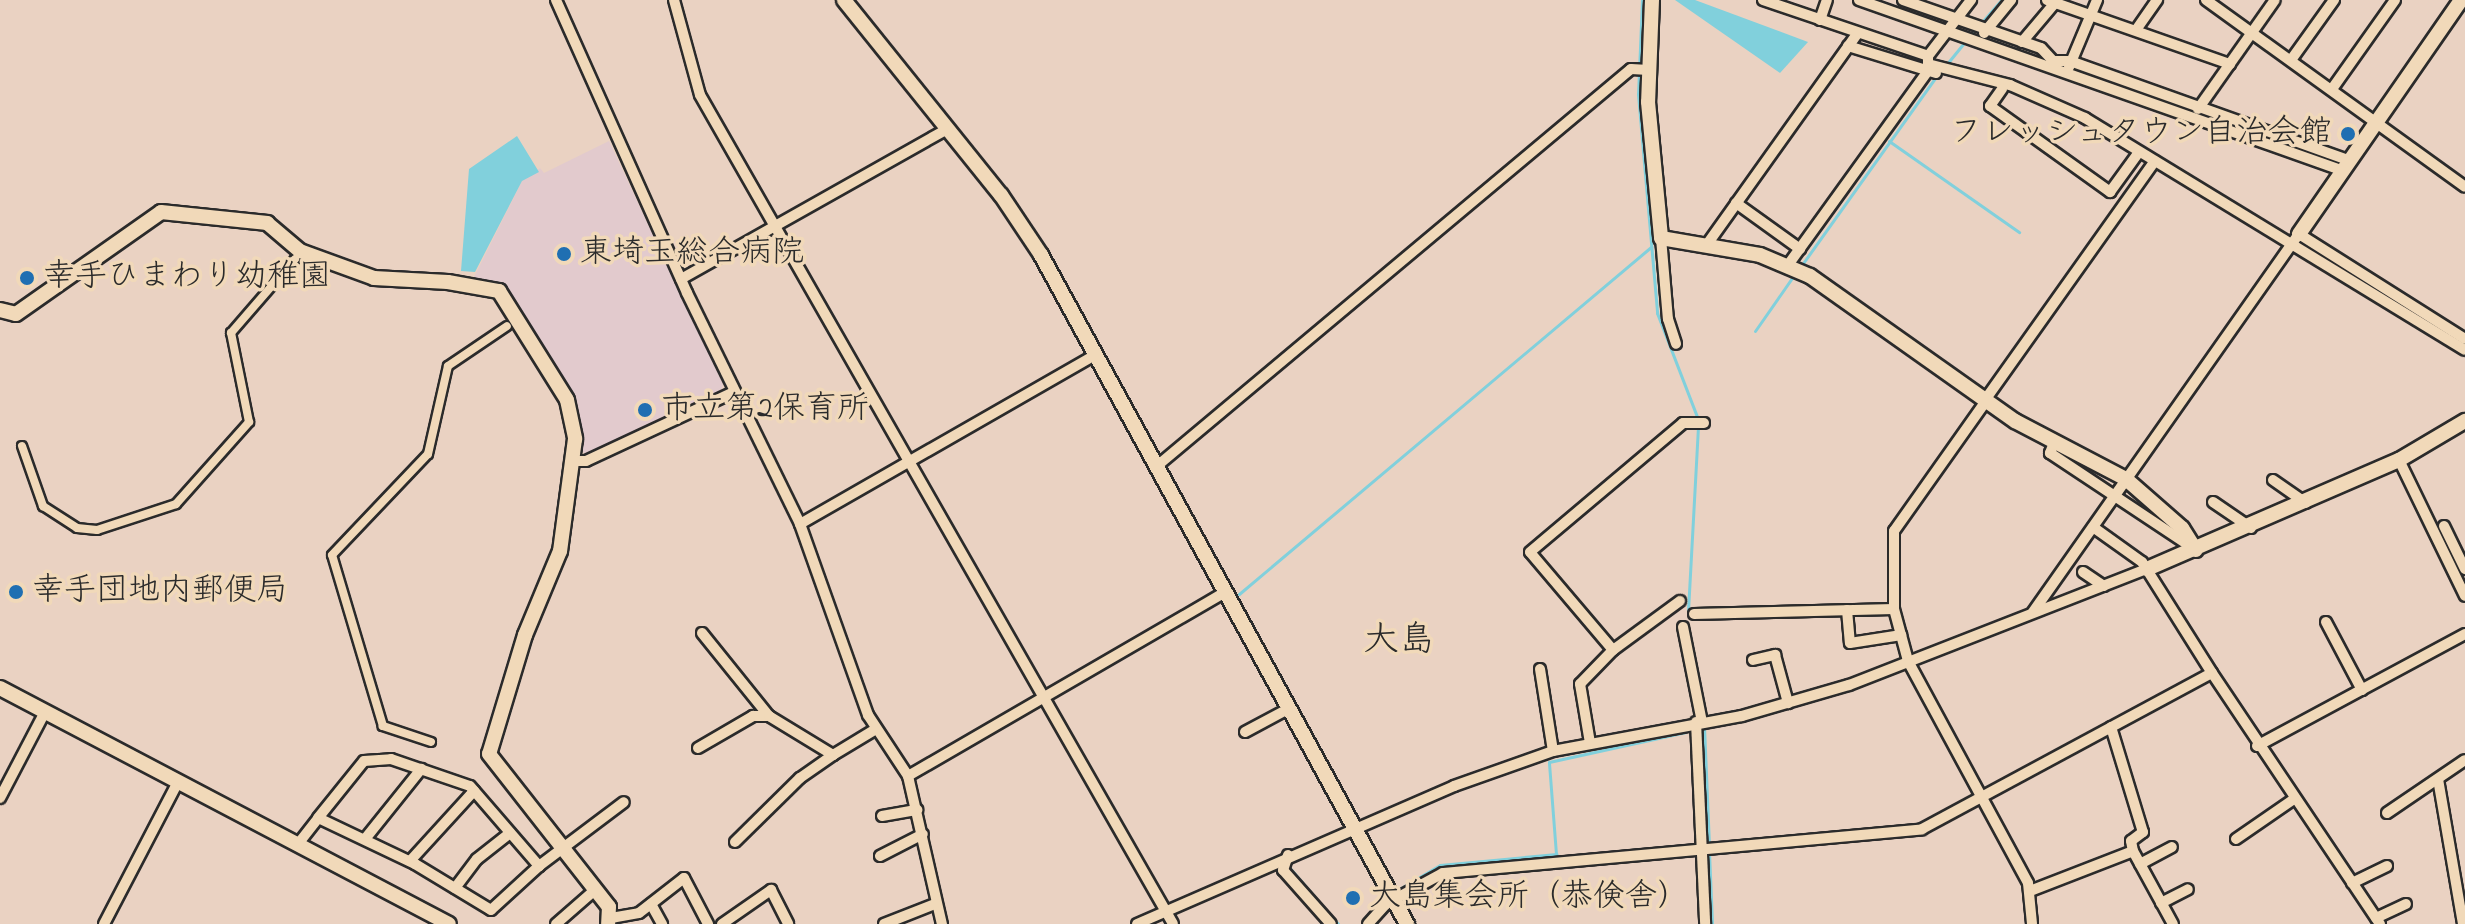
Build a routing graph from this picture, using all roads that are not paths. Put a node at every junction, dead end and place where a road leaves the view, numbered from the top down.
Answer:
1 (556, 0) edge
2 (674, 0) edge
3 (844, 0) edge
4 (1652, 0) edge
5 (1763, 0) edge
6 (1827, 0) edge
7 (1859, 0) edge
8 (1903, 0) edge
9 (1971, 0) edge
10 (2011, 0) edge
11 (2097, 0) edge
12 (2157, 0) edge
13 (2275, 0) edge
14 (2334, 0) edge
15 (2395, 0) edge
16 (2461, 0) edge
17 (2051, 1) edge
18 (2211, 1) edge
19 (2087, 14) junction
20 (1956, 19) junction
21 (1820, 20) junction
22 (1986, 30) junction
23 (2136, 30) junction
24 (1947, 32) junction
25 (2252, 32) junction
26 (1857, 34) junction
27 (1978, 41) junction
28 (2022, 42) junction
29 (1848, 46) junction
30 (2041, 48) junction
31 (2291, 60) junction
32 (2070, 61) junction
33 (1928, 64) junction
34 (2035, 64) junction
35 (2230, 64) junction
36 (1649, 70) junction
37 (2068, 73) junction
38 (2002, 89) junction
39 (2332, 89) junction
40 (2200, 107) junction
41 (2192, 117) junction
42 (2376, 120) junction
43 (947, 129) junction
44 (2137, 154) junction
45 (2155, 161) junction
46 (2344, 165) junction
47 (2465, 187) edge
48 (1736, 203) junction
49 (775, 228) junction
50 (1661, 238) junction
51 (2296, 240) junction
52 (1708, 243) junction
53 (1800, 249) junction
54 (297, 255) junction
55 (1788, 265) junction
56 (681, 279) junction
57 (0, 310) edge
58 (512, 323) junction
59 (2465, 339) edge
60 (1676, 344) dead end
61 (2465, 350) edge
62 (1097, 354) junction
63 (734, 392) junction
64 (1986, 400) junction
65 (2465, 421) edge
66 (1704, 423) dead end
67 (2054, 443) junction
68 (22, 446) dead end
69 (910, 460) junction
70 (2399, 460) junction
71 (574, 461) junction
72 (1157, 466) junction
73 (2126, 479) junction
74 (2273, 480) dead end
75 (2113, 497) junction
76 (2213, 502) dead end
77 (2306, 503) junction
78 (800, 524) junction
79 (2444, 526) dead end
80 (2093, 527) junction
81 (2251, 528) junction
82 (2196, 550) junction
83 (2147, 569) junction
84 (2465, 569) edge
85 (2083, 572) dead end
86 (2104, 586) junction
87 (1224, 593) junction
88 (2465, 596) edge
89 (1680, 601) dead end
90 (1894, 609) junction
91 (1847, 610) junction
92 (2032, 613) junction
93 (1694, 614) dead end
94 (2326, 622) dead end
95 (1683, 627) dead end
96 (702, 633) dead end
97 (2465, 634) edge
98 (1901, 635) junction
99 (1613, 650) junction
100 (1753, 660) dead end
101 (1908, 661) junction
102 (1540, 669) dead end
103 (2212, 673) junction
104 (0, 688) edge
105 (2362, 690) junction
106 (1046, 696) junction
107 (1788, 703) junction
108 (1288, 709) junction
109 (45, 712) junction
110 (769, 716) junction
111 (1699, 722) junction
112 (2111, 727) junction
113 (876, 729) junction
114 (1245, 732) dead end
115 (431, 742) dead end
116 (1590, 743) junction
117 (2257, 746) junction
118 (698, 748) dead end
119 (1553, 751) junction
120 (833, 755) junction
121 (2465, 760) edge
122 (421, 769) junction
123 (908, 776) junction
124 (2438, 779) junction
125 (178, 782) junction
126 (474, 791) junction
127 (1980, 797) junction
128 (0, 798) edge
129 (2294, 799) junction
130 (624, 802) dead end
131 (917, 810) junction
132 (2387, 813) dead end
133 (882, 816) dead end
134 (318, 818) junction
135 (1359, 828) junction
136 (510, 833) junction
137 (923, 834) junction
138 (365, 839) junction
139 (2236, 839) dead end
140 (735, 842) dead end
141 (298, 844) junction
142 (1702, 847) junction
143 (2172, 847) dead end
144 (564, 849) junction
145 (2133, 851) junction
146 (1288, 855) junction
147 (880, 856) dead end
148 (410, 861) junction
149 (2140, 864) junction
150 (539, 866) junction
151 (2387, 866) dead end
152 (2352, 883) junction
153 (455, 888) junction
154 (2188, 889) dead end
155 (595, 890) junction
156 (2030, 891) junction
157 (1395, 899) junction
158 (2161, 903) junction
159 (651, 904) junction
160 (935, 904) junction
161 (2406, 904) dead end
162 (1168, 909) junction
163 (609, 921) edge
164 (2378, 921) edge
165 (442, 922) edge
166 (104, 924) edge
167 (556, 924) edge
168 (662, 924) edge
169 (707, 924) edge
170 (722, 924) edge
171 (788, 924) edge
172 (884, 924) edge
173 (942, 924) edge
174 (1137, 924) edge
175 (1173, 924) edge
176 (1331, 924) edge
177 (1368, 924) edge
178 (1407, 924) edge
179 (1705, 924) edge
180 (2032, 924) edge
181 (2173, 924) edge
182 (2463, 924) edge

1 - 56 street
2 - 49 street
3 - 43 street
4 - 36 street
5 - 21 street
6 - 21 street
7 - 24 street
8 - 20 street
9 - 20 street
10 - 22 street
11 - 19 street
12 - 23 street
13 - 25 street
14 - 31 street
15 - 39 street
16 - 42 street
17 - 19 street
17 - 28 street
18 - 25 street
19 - 23 street
19 - 32 street
20 - 22 street
20 - 24 street
21 - 26 street
22 - 27 street
22 - 28 street
23 - 35 street
24 - 27 street
24 - 33 street
25 - 31 street
25 - 35 street
26 - 29 street
26 - 33 street
27 - 34 street
28 - 30 street
29 - 33 street
29 - 48 street
30 - 32 street
30 - 34 street
31 - 39 street
32 - 37 street
32 - 40 street
33 - 38 street
33 - 44 street
33 - 53 street
34 - 37 street
35 - 40 street
36 - 50 street
36 - 72 street
37 - 41 street
38 - 44 street
38 - 44 street
39 - 42 street
40 - 41 street
40 - 46 street
41 - 46 street
42 - 46 street
42 - 47 street
43 - 49 street
43 - 62 street
44 - 45 street
45 - 51 street
45 - 64 street
46 - 51 street
48 - 52 street
48 - 53 street
49 - 56 street
49 - 69 street
50 - 52 street
50 - 60 street
51 - 59 street
51 - 61 street
51 - 73 street
52 - 55 street
53 - 55 street
54 - 57 street
54 - 58 street
54 - 68 street
55 - 64 street
56 - 63 street
58 - 71 street
58 - 115 street
62 - 69 street
62 - 72 street
63 - 71 street
63 - 78 street
64 - 67 street
64 - 90 street
65 - 70 street
66 - 99 street
67 - 73 street
67 - 75 street
69 - 78 street
69 - 106 street
70 - 77 street
70 - 88 street
71 - 144 street
72 - 87 street
73 - 75 street
73 - 82 street
74 - 77 street
75 - 80 street
75 - 82 street
76 - 81 street
77 - 81 street
78 - 113 street
79 - 84 street
80 - 83 street
80 - 92 street
81 - 82 street
82 - 83 street
83 - 86 street
83 - 103 street
85 - 86 street
86 - 92 street
87 - 106 street
87 - 108 street
89 - 99 street
90 - 91 street
90 - 98 street
91 - 93 street
91 - 98 street
92 - 101 street
94 - 105 street
95 - 111 street
96 - 110 street
97 - 105 street
98 - 101 street
99 - 116 street
100 - 107 street
101 - 107 street
101 - 127 street
102 - 119 street
103 - 112 street
103 - 117 street
104 - 109 street
105 - 117 street
106 - 123 street
106 - 162 street
107 - 111 street
108 - 114 street
108 - 135 street
109 - 125 street
109 - 128 street
110 - 118 street
110 - 120 street
111 - 116 street
111 - 142 street
112 - 127 street
112 - 145 street
113 - 120 street
113 - 123 street
116 - 119 street
117 - 129 street
119 - 135 street
120 - 140 street
121 - 124 street
122 - 126 street
122 - 134 street
122 - 138 street
123 - 131 street
124 - 132 street
124 - 182 street
125 - 141 street
125 - 166 street
126 - 136 street
126 - 148 street
127 - 142 street
127 - 156 street
129 - 139 street
129 - 152 street
130 - 144 street
131 - 133 street
131 - 137 street
134 - 138 street
134 - 141 street
135 - 146 street
135 - 157 street
136 - 150 street
136 - 153 street
137 - 147 street
137 - 160 street
138 - 148 street
141 - 165 street
142 - 157 street
142 - 179 street
143 - 149 street
144 - 150 street
144 - 155 street
145 - 149 street
145 - 156 street
146 - 162 street
146 - 176 street
148 - 153 street
149 - 158 street
150 - 153 street
151 - 152 street
152 - 164 street
154 - 158 street
155 - 163 street
155 - 167 street
156 - 180 street
157 - 177 street
157 - 178 street
158 - 181 street
159 - 163 street
159 - 168 street
159 - 169 street
160 - 172 street
160 - 173 street
161 - 164 street
162 - 174 street
162 - 175 street
170 - 171 street

